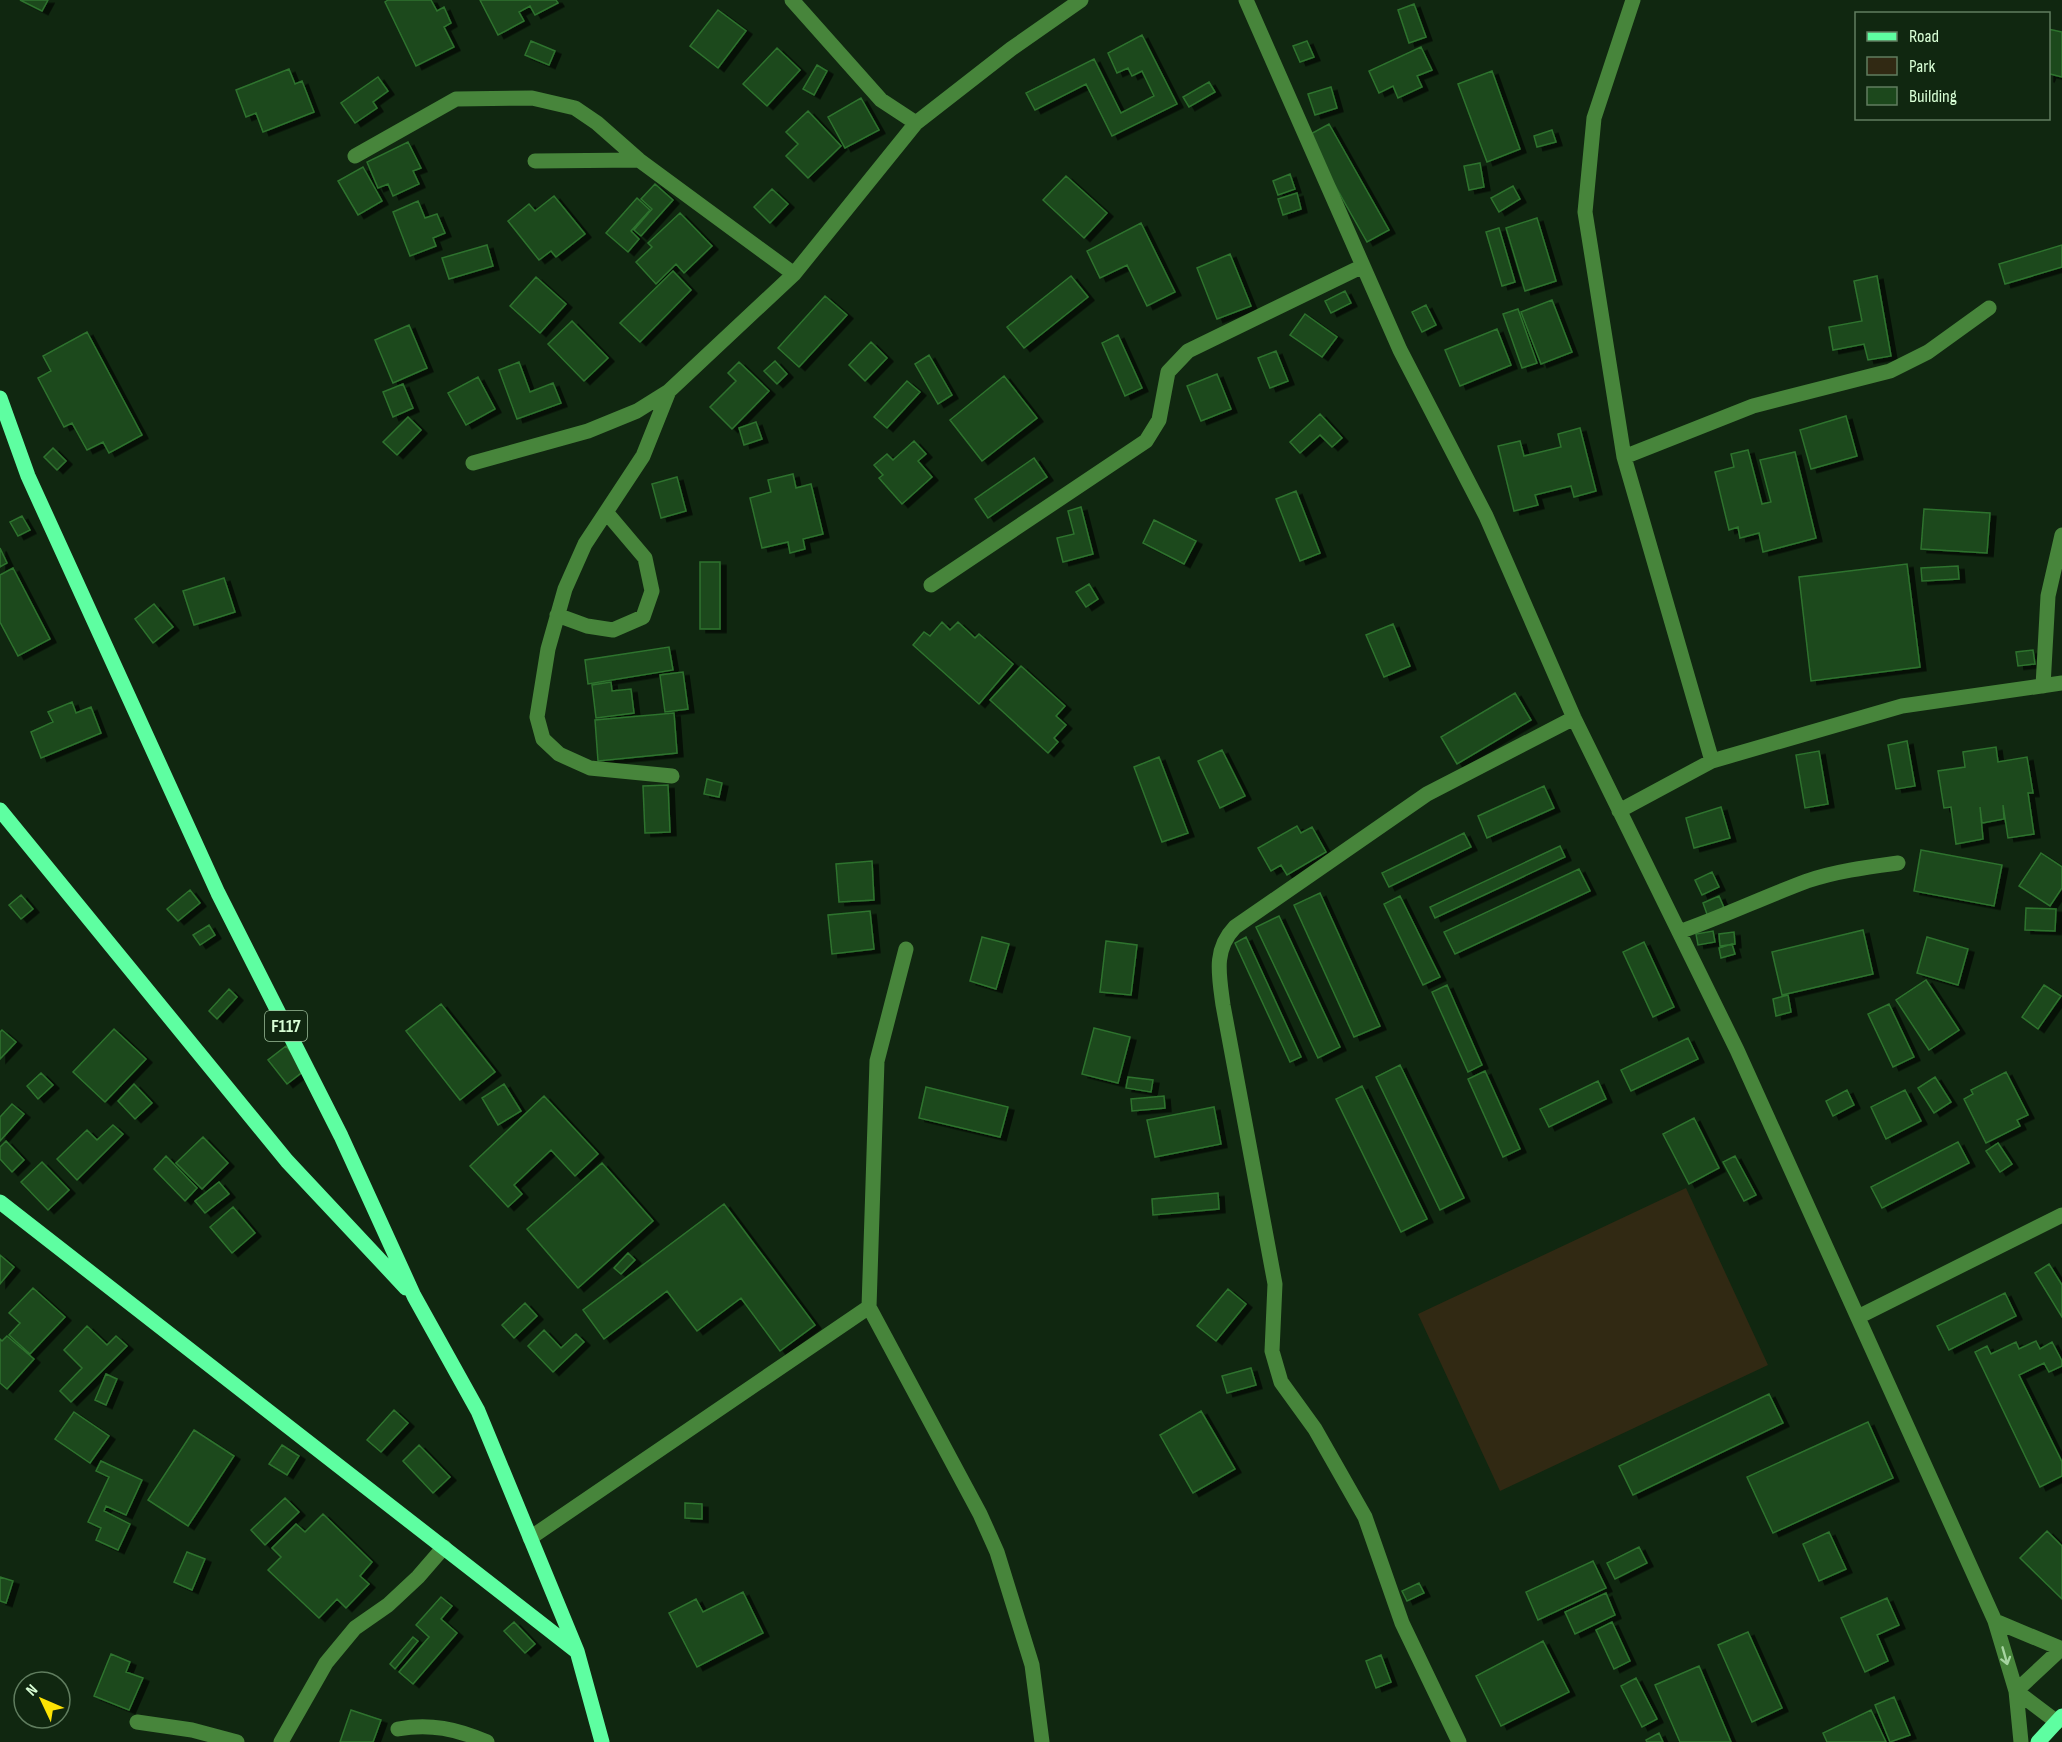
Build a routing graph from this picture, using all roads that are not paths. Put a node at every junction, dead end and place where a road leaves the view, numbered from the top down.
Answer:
1 (792, 0) edge
2 (1081, 0) edge
3 (1246, 0) edge
4 (1633, 0) edge
5 (916, 123) junction
6 (355, 156) dead end
7 (639, 160) junction
8 (535, 161) dead end
9 (1363, 266) junction
10 (794, 274) junction
11 (1989, 308) dead end
12 (669, 391) junction
13 (0, 398) edge
14 (1624, 457) junction
15 (473, 463) dead end
16 (606, 512) junction
17 (2062, 535) edge
18 (931, 585) dead end
19 (557, 615) junction
20 (2062, 683) edge
21 (2043, 686) junction
22 (1574, 718) junction
23 (1712, 761) junction
24 (672, 776) dead end
25 (0, 810) edge
26 (1619, 812) junction
27 (1898, 863) dead end
28 (1678, 932) junction
29 (906, 949) dead end
30 (0, 1202) edge
31 (2062, 1215) edge
32 (414, 1296) junction
33 (869, 1306) junction
34 (1858, 1317) junction
35 (530, 1538) junction
36 (444, 1547) junction
37 (1995, 1621) junction
38 (2062, 1649) edge
39 (577, 1651) junction
40 (2016, 1691) junction
41 (2059, 1719) edge
42 (137, 1722) dead end
43 (398, 1729) dead end
44 (237, 1742) edge
45 (281, 1742) edge
46 (487, 1742) edge
47 (602, 1742) edge
48 (1042, 1742) edge
49 (1459, 1742) edge
50 (2021, 1742) edge
51 (2038, 1742) edge

1 - 5 street
2 - 5 street
3 - 9 street
4 - 14 street
5 - 10 street
6 - 7 street
7 - 8 street
7 - 10 street
9 - 18 street
9 - 22 street
10 - 12 street
11 - 14 street
12 - 15 street
12 - 16 street
13 - 32 main road, F117
14 - 23 street
16 - 19 street
16 - 19 street
17 - 21 street
19 - 24 street
20 - 21 street
21 - 23 street
22 - 26 street
22 - 49 street
23 - 26 street
25 - 32 main road
26 - 28 street
27 - 28 street
28 - 34 street
29 - 33 street
30 - 36 main road
31 - 34 street
32 - 35 main road, F117
33 - 35 street
33 - 48 street
34 - 37 street
35 - 39 main road, F117
36 - 39 main road
36 - 45 street
37 - 38 street
37 -> 40 street
38 - 40 street
39 - 47 main road
40 - 41 street
40 - 50 street
41 - 51 main road
42 - 44 street
43 - 46 street

